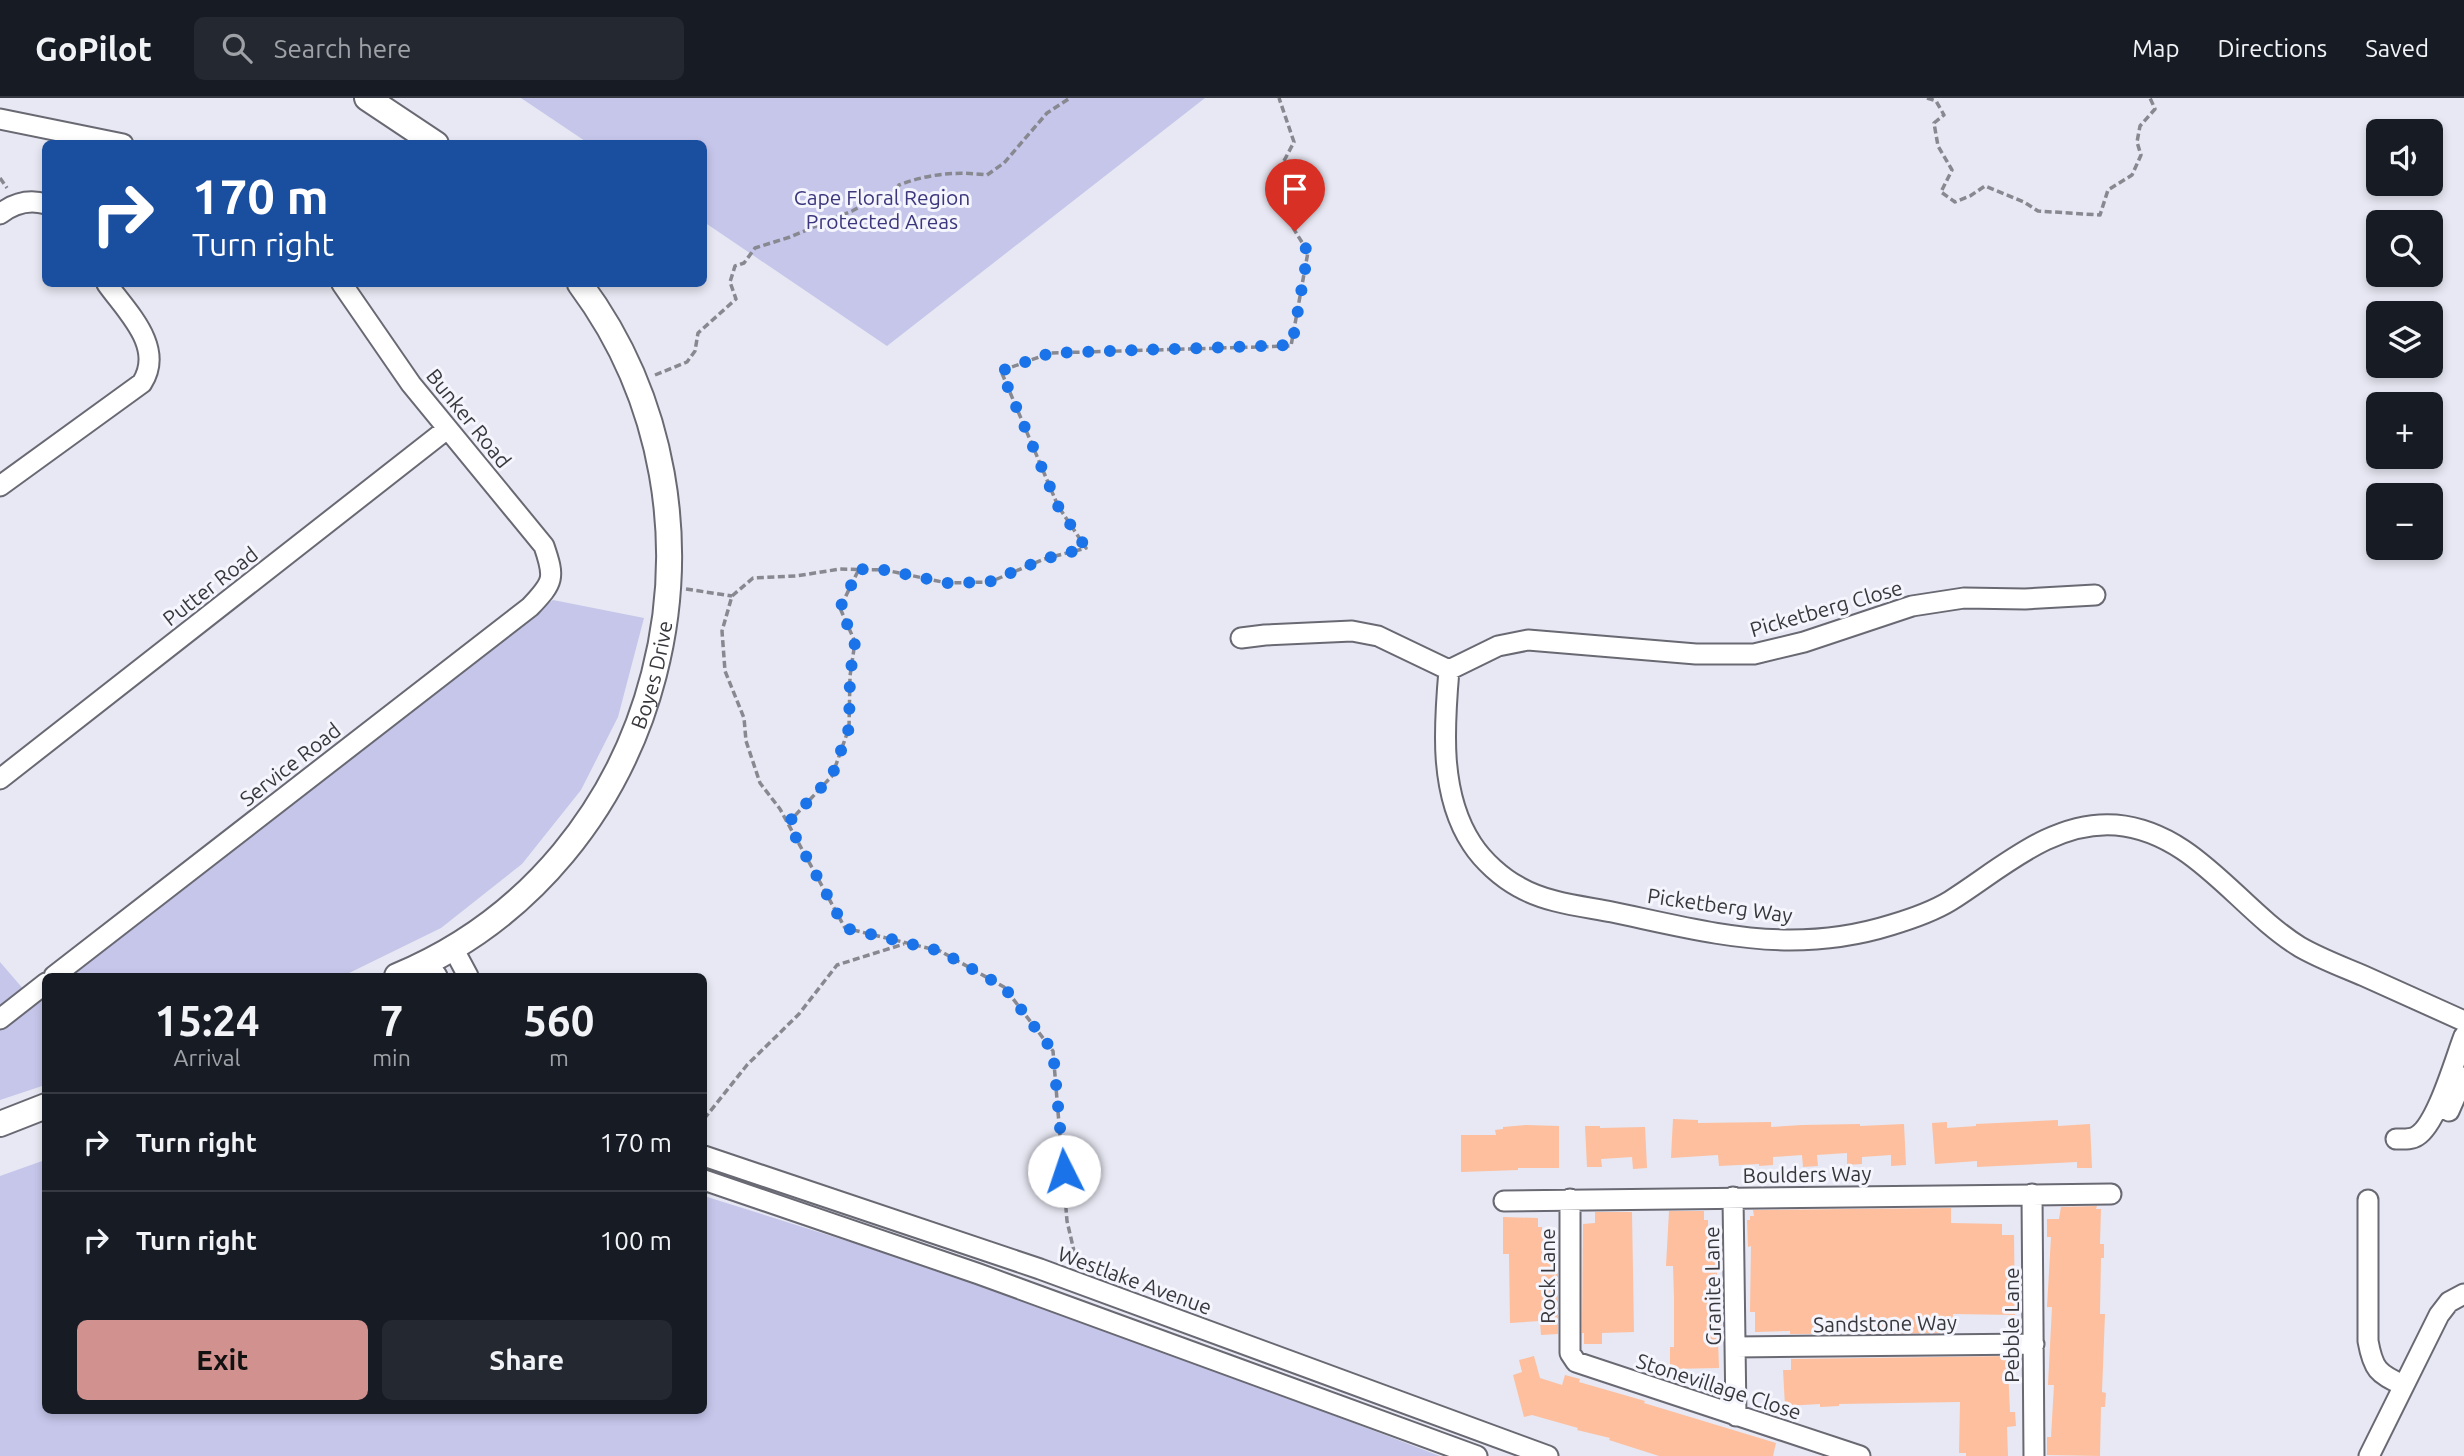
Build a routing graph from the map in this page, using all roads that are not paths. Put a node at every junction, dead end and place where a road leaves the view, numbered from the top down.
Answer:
1 (367, 98) edge
2 (0, 119) edge
3 (102, 140) edge
4 (430, 140) edge
5 (38, 202) edge
6 (0, 214) edge
7 (109, 287) edge
8 (344, 287) edge
9 (582, 287) edge
10 (447, 429) junction
11 (0, 486) edge
12 (550, 584) joint
13 (2095, 595) dead end
14 (1241, 638) dead end
15 (1449, 670) junction
16 (0, 779) edge
17 (453, 948) junction
18 (432, 970) edge
19 (58, 973) edge
20 (414, 973) edge
21 (466, 973) edge
22 (42, 987) edge
23 (0, 1019) edge
24 (2464, 1021) edge
25 (2464, 1036) edge
26 (2464, 1077) edge
27 (42, 1108) edge
28 (2446, 1119) dead end
29 (0, 1124) edge
30 (2396, 1139) dead end
31 (707, 1157) edge
32 (707, 1181) edge
33 (2032, 1194) junction
34 (2111, 1194) dead end
35 (1734, 1197) junction
36 (1570, 1199) junction
37 (2368, 1200) dead end
38 (1504, 1201) dead end
39 (2464, 1294) edge
40 (2034, 1344) junction
41 (1735, 1347) junction
42 (1570, 1353) joint
43 (2403, 1385) junction
44 (1736, 1416) junction
45 (1477, 1456) edge
46 (1548, 1456) edge
47 (1860, 1456) edge
48 (2034, 1456) edge
49 (2369, 1456) edge

1 - 4 main road
2 - 3 street
5 - 6 street
7 - 11 street
8 - 10 street, Bunker Road
9 - 17 main road, Boyes Drive
10 - 12 street, Bunker Road
10 - 16 street, Putter Road
12 - 19 street, Service Road
13 - 15 street, Picketberg Close
14 - 15 street
15 - 24 street, Picketberg Way
17 - 18 main road, Boyes Drive
17 - 21 street
18 - 20 main road, Boyes Drive
22 - 23 street
25 - 30 street
26 - 28 street
27 - 29 main road
31 - 46 street, Westlake Avenue
32 - 45 street
33 - 34 street, Boulders Way
33 - 35 street, Boulders Way
33 - 40 street, Pebble Lane
35 - 36 street, Boulders Way
35 - 41 street, Granite Lane
36 - 38 street, Boulders Way
36 - 42 street, Rock Lane
37 - 43 street
39 - 43 street
40 - 41 street, Sandstone Way
40 - 48 street, Pebble Lane
41 - 44 street, Granite Lane
42 - 44 street, Stonevillage Close
43 - 49 street
44 - 47 street, Stonevillage Close

